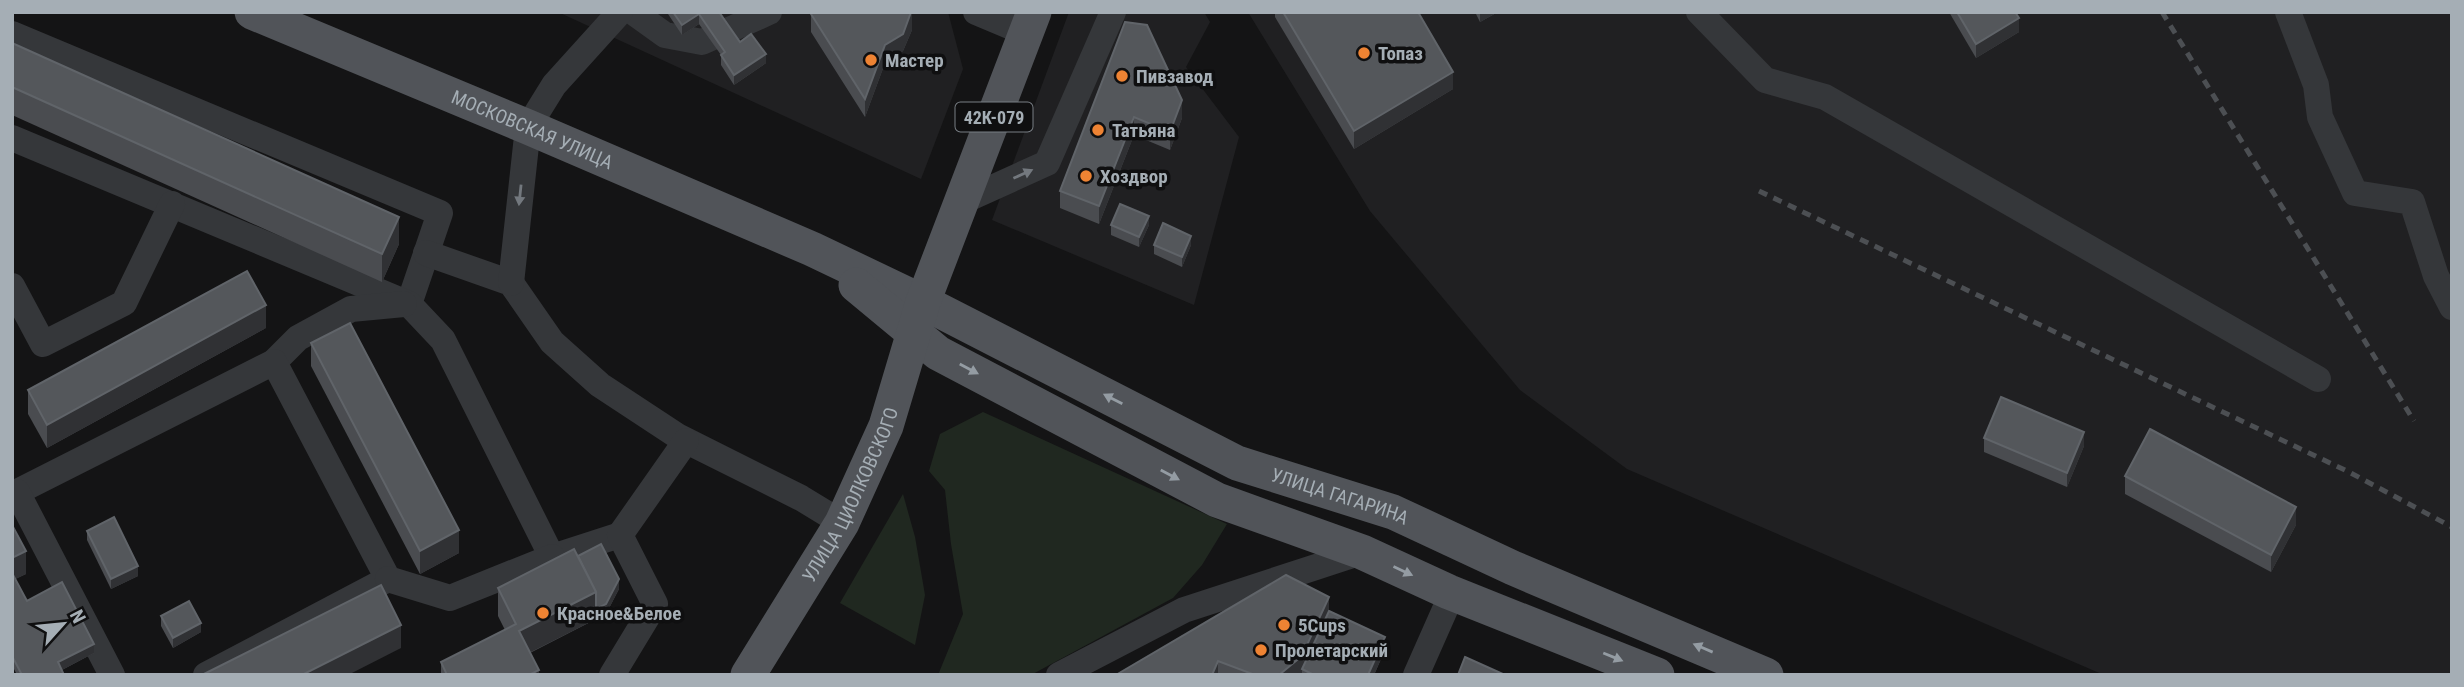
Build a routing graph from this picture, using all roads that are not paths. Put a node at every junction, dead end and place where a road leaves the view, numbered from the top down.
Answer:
1 (252, 12) edge
2 (620, 12) edge
3 (633, 12) edge
4 (769, 12) edge
5 (976, 12) edge
6 (1113, 12) edge
7 (1699, 12) edge
8 (2288, 12) edge
9 (1030, 23) edge
10 (12, 34) edge
11 (528, 127) junction
12 (12, 138) edge
13 (961, 202) junction
14 (172, 204) junction
15 (426, 253) junction
16 (511, 283) junction
17 (12, 286) edge
18 (409, 304) junction
19 (2452, 307) edge
20 (918, 316) junction
21 (274, 362) junction
22 (2318, 379) dead end
23 (686, 441) junction
24 (15, 494) edge
25 (842, 523) junction
26 (620, 535) junction
27 (1362, 552) junction
28 (552, 557) junction
29 (388, 579) junction
30 (1449, 592) junction
31 (112, 675) edge
32 (206, 675) edge
33 (612, 675) edge
34 (748, 675) edge
35 (1059, 675) edge
36 (1416, 675) edge
37 (1657, 675) edge
38 (1766, 675) edge

1 - 11 main road, МОСКОВСКАЯ УЛИЦА
2 - 11 street
3 - 4 street
5 - 9 street
13 -> 6 street
7 - 22 street
8 - 19 street
9 - 13 main road, 42К-079
10 - 15 street
11 -> 16 street
11 - 20 main road, МОСКОВСКАЯ УЛИЦА
12 - 14 street
13 - 20 main road, 42К-079
14 - 17 street
14 - 18 street
15 - 16 street
15 - 18 street
16 - 23 street
18 - 21 street
18 - 28 street
20 - 25 main road, УЛИЦА ЦИОЛКОВСКОГО
20 -> 27 main road
38 -> 20 main road, УЛИЦА ГАГАРИНА
21 - 24 street
21 - 29 street
23 - 25 street
23 - 26 street
24 - 31 street
25 - 34 main road, УЛИЦА ЦИОЛКОВСКОГО
26 - 28 street
26 - 33 street
27 -> 30 main road
27 - 35 street
28 - 29 street
29 - 32 street
30 - 36 street
30 -> 37 main road

